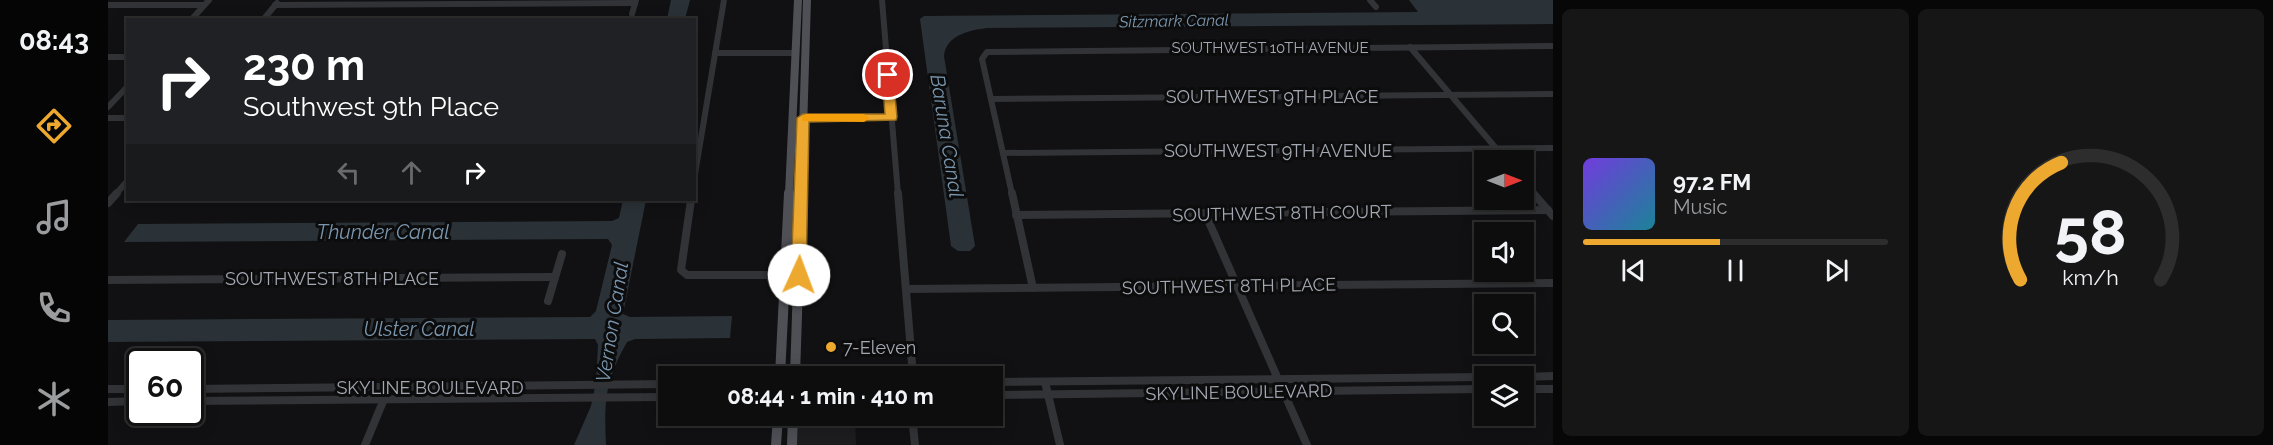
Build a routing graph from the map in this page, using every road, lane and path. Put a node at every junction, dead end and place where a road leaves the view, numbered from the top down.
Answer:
1 (209, 0) edge
2 (724, 0) edge
3 (798, 0) edge
4 (807, 0) edge
5 (882, 0) edge
6 (1370, 0) edge
7 (277, 2) edge
8 (636, 2) edge
9 (108, 5) edge
10 (204, 5) junction
11 (1376, 7) dead end
12 (798, 11) junction
13 (632, 14) dead end
14 (193, 18) edge
15 (265, 18) edge
16 (1553, 46) edge
17 (1410, 47) junction
18 (806, 48) junction
19 (715, 53) junction
20 (796, 53) junction
21 (108, 57) edge
22 (126, 57) edge
23 (126, 88) edge
24 (1553, 94) edge
25 (1450, 95) junction
26 (804, 99) junction
27 (991, 99) junction
28 (108, 106) edge
29 (891, 117) junction
30 (108, 118) edge
31 (126, 118) edge
32 (803, 118) junction
33 (1496, 148) junction
34 (1553, 148) edge
35 (1003, 153) junction
36 (696, 168) edge
37 (126, 182) edge
38 (118, 191) junction
39 (126, 191) edge
40 (1534, 194) edge
41 (691, 201) edge
42 (108, 202) edge
43 (1205, 213) junction
44 (1550, 213) edge
45 (1016, 215) junction
46 (562, 254) dead end
47 (785, 275) junction
48 (555, 277) junction
49 (108, 280) edge
50 (1553, 283) edge
51 (1237, 286) junction
52 (1033, 288) junction
53 (906, 290) junction
54 (548, 301) dead end
55 (780, 366) edge
56 (795, 366) edge
57 (912, 366) edge
58 (1553, 376) edge
59 (1474, 377) edge
60 (1534, 377) edge
61 (1278, 379) junction
62 (1046, 382) junction
63 (1003, 383) edge
64 (658, 384) edge
65 (389, 387) junction
66 (108, 389) edge
67 (126, 389) edge
68 (204, 389) edge
69 (1534, 389) edge
70 (1553, 389) edge
71 (1474, 390) edge
72 (1283, 392) junction
73 (1048, 394) junction
74 (1003, 395) edge
75 (658, 397) edge
76 (384, 399) junction
77 (126, 401) edge
78 (204, 401) edge
79 (108, 402) edge
80 (777, 426) edge
81 (793, 426) edge
82 (913, 426) edge
83 (365, 445) edge
84 (776, 445) edge
85 (792, 445) edge
86 (915, 445) edge
87 (1060, 445) edge
88 (1307, 445) edge

1 - 10 street
2 - 19 street
3 - 12 main road
4 - 18 main road
5 - 29 street
6 - 11 street
7 - 8 street
7 - 15 street
8 - 13 street
9 - 10 street
10 - 14 street
12 - 18 main road
12 - 20 main road
16 - 17 street, SOUTHWEST 10TH AVENUE
17 - 25 street
17 - 27 street, SOUTHWEST 10TH AVENUE
18 - 26 main road
19 - 20 street
19 - 36 street
20 - 26 main road
20 - 47 main road
21 - 22 street
23 - 28 street
24 - 25 street, SOUTHWEST 9TH PLACE
25 - 27 street, SOUTHWEST 9TH PLACE
25 - 33 street
26 - 32 main road
27 - 35 street
29 - 32 street
29 - 53 street
30 - 31 street
32 - 56 main road
33 - 34 street, SOUTHWEST 9TH AVENUE
33 - 35 street, SOUTHWEST 9TH AVENUE
35 - 45 street
37 - 38 street
38 - 39 street
38 - 42 street
40 - 44 street
41 - 47 street
43 - 44 street, SOUTHWEST 8TH COURT
43 - 45 street, SOUTHWEST 8TH COURT
43 - 51 street
45 - 52 street
46 - 48 street
47 - 55 main road
48 - 49 street, SOUTHWEST 8TH PLACE
48 - 54 street
50 - 51 street, SOUTHWEST 8TH PLACE
51 - 52 street, SOUTHWEST 8TH PLACE
51 - 61 street
52 - 53 street, SOUTHWEST 8TH PLACE
53 - 57 street
58 - 60 street
59 - 61 street, SKYLINE BOULEVARD
61 - 62 street, SKYLINE BOULEVARD
61 - 72 street
62 - 63 street, SKYLINE BOULEVARD
62 - 73 street
64 - 65 street, SKYLINE BOULEVARD
65 - 68 street, SKYLINE BOULEVARD
65 - 76 street
66 - 67 street
69 - 70 street
71 - 72 street, SKYLINE BOULEVARD
72 - 73 street, SKYLINE BOULEVARD
72 - 88 street
73 - 74 street, SKYLINE BOULEVARD
73 - 87 street
75 - 76 street, SKYLINE BOULEVARD
76 - 78 street, SKYLINE BOULEVARD
76 - 83 street
77 - 79 street
80 - 84 main road
81 - 85 main road
82 - 86 street

